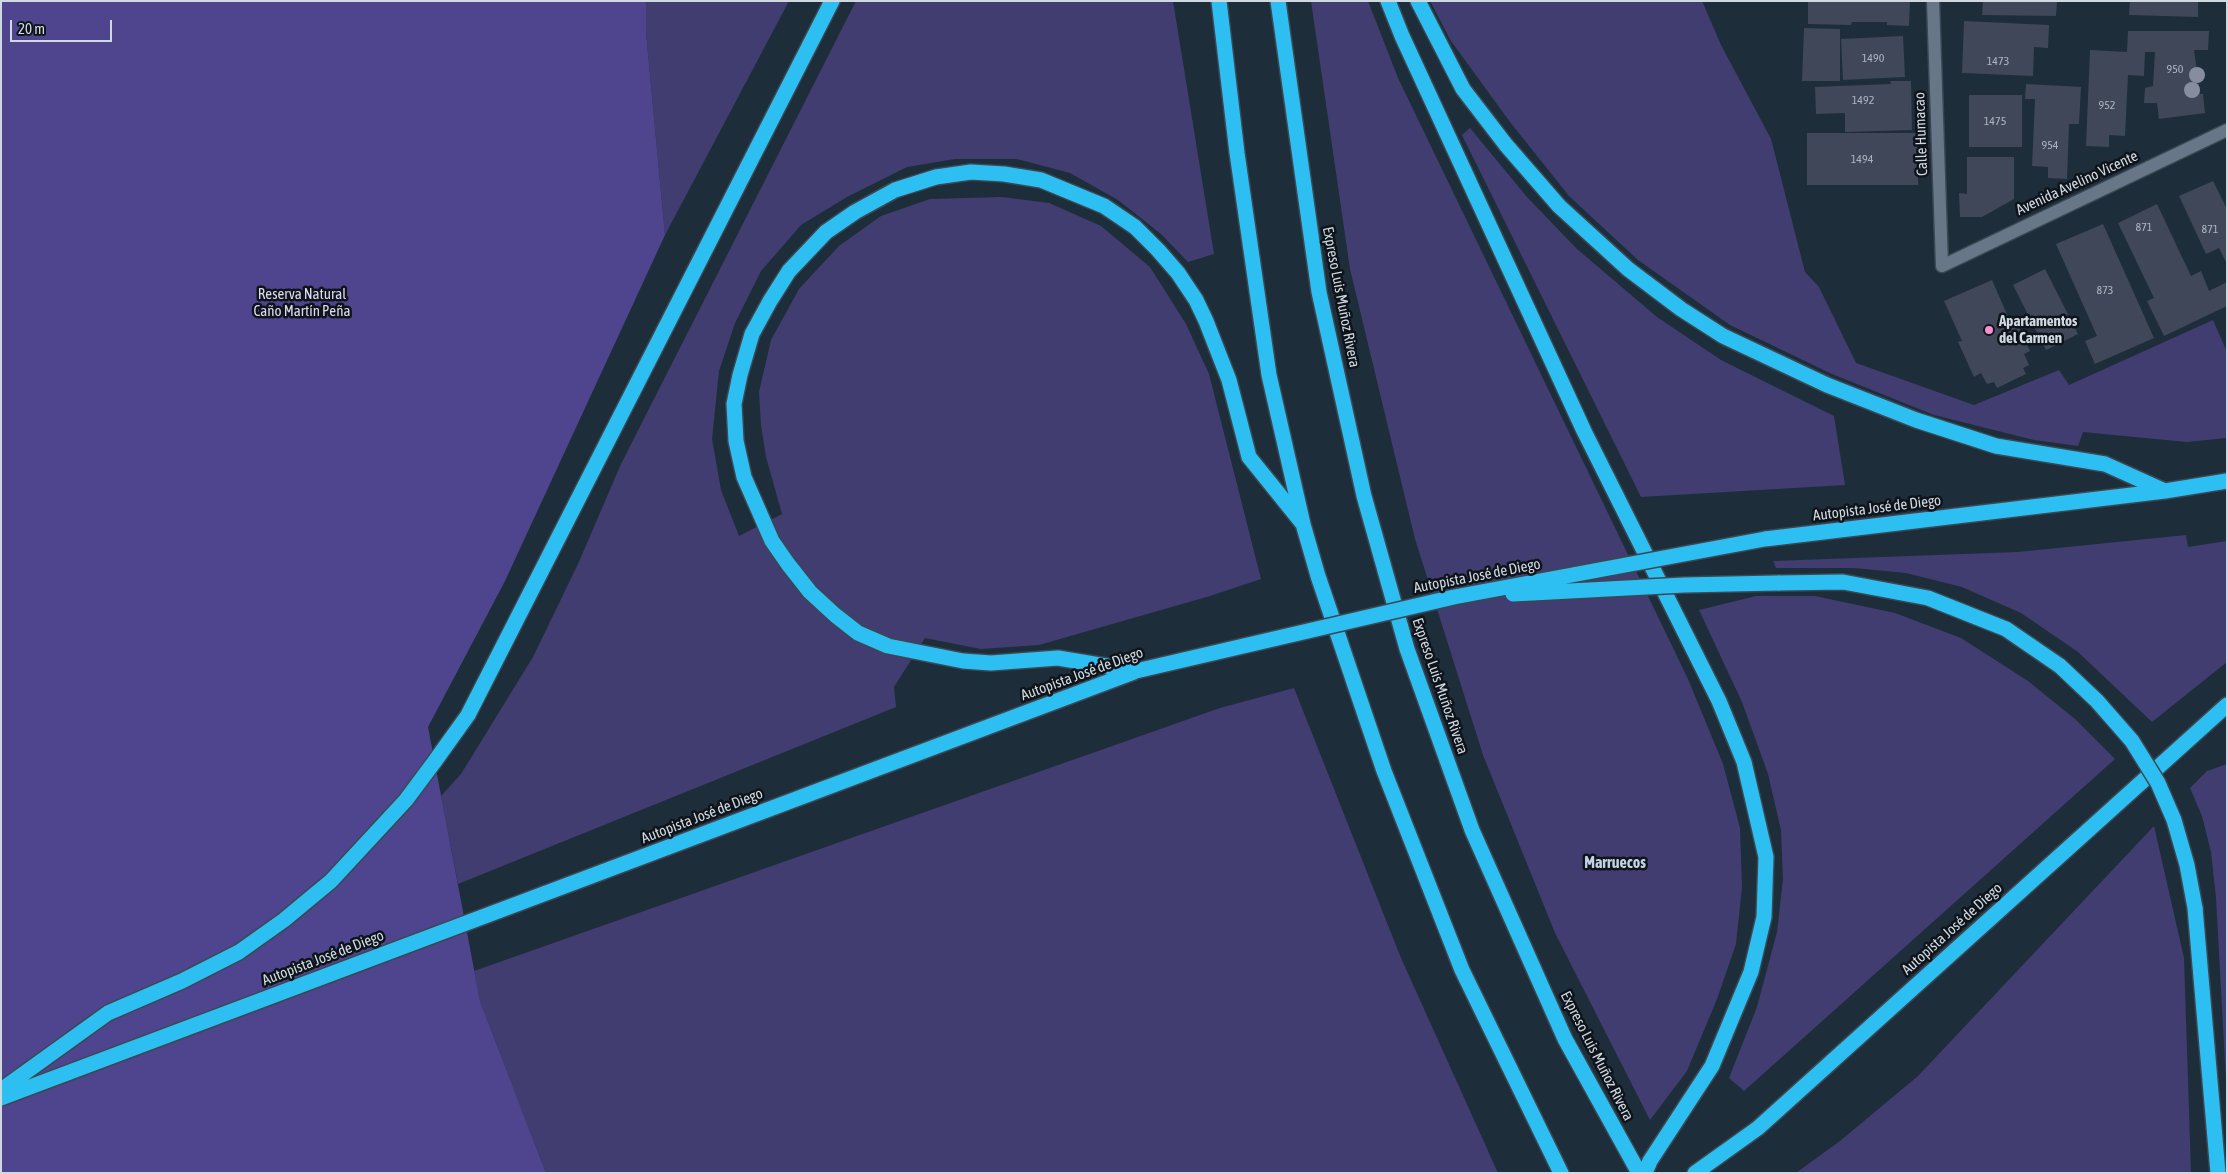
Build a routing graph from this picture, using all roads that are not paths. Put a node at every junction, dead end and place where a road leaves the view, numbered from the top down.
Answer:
1 (832, 1) edge
2 (1218, 1) edge
3 (1278, 1) edge
4 (1388, 1) edge
5 (1418, 1) edge
6 (1933, 1) edge
7 (2227, 130) edge
8 (1942, 266) joint
9 (2227, 480) edge
10 (2165, 491) junction
11 (1303, 524) junction
12 (1454, 597) junction
13 (1136, 671) junction
14 (2227, 705) edge
15 (1, 1090) edge
16 (1, 1098) edge
17 (1561, 1173) edge
18 (1639, 1173) edge
19 (1645, 1173) edge
20 (1695, 1173) edge
21 (2218, 1173) edge

1 - 15 highway
2 - 11 highway
3 - 18 highway, Expreso Luis Muñoz Rivera
4 - 19 highway
5 - 10 highway
6 - 8 street, Calle Humacao
7 - 8 street, Avenida Avelino Vicente
9 - 10 highway, Autopista José de Diego
10 - 12 highway, Autopista José de Diego, bridge
11 - 13 highway
11 - 17 highway
12 - 13 highway, Autopista José de Diego, bridge
12 - 21 highway, bridge
13 - 16 highway, Autopista José de Diego
14 - 20 highway, Autopista José de Diego

